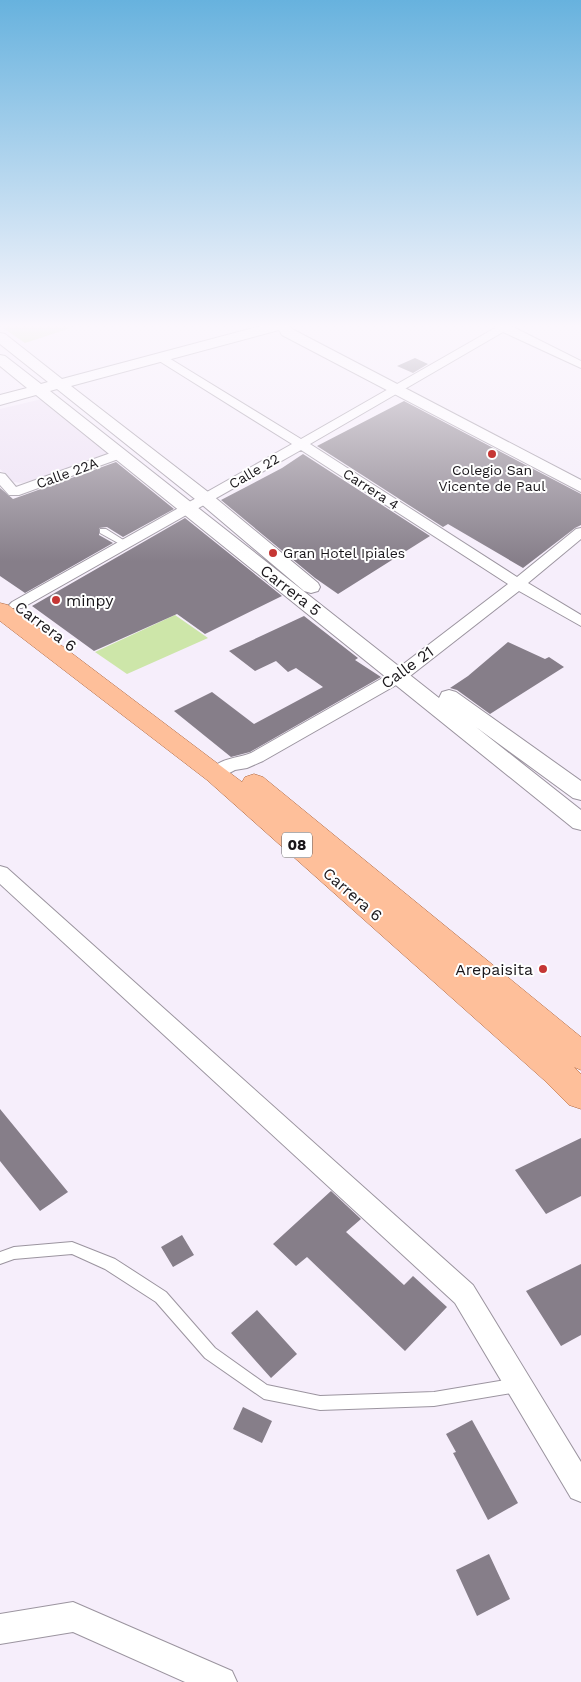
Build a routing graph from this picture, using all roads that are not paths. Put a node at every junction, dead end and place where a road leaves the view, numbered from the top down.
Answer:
1 (56, 404) edge
2 (86, 404) edge
3 (237, 404) edge
4 (370, 404) edge
5 (431, 404) edge
6 (301, 444) junction
7 (119, 454) junction
8 (554, 468) junction
9 (581, 477) edge
10 (0, 478) edge
11 (581, 487) edge
12 (206, 499) junction
13 (188, 509) junction
14 (103, 531) dead end
15 (581, 532) edge
16 (121, 541) dead end
17 (518, 584) junction
18 (4, 603) edge
19 (581, 621) edge
20 (0, 632) edge
21 (48, 647) junction
22 (403, 672) junction
23 (223, 769) junction
24 (581, 792) edge
25 (581, 822) edge
26 (0, 873) edge
27 (581, 1056) edge
28 (581, 1095) edge
29 (0, 1258) edge
30 (519, 1385) junction
31 (581, 1488) edge
32 (0, 1629) edge
33 (220, 1682) edge

1 - 7 street, Carrera 5
2 - 12 street, Carrera 5
3 - 6 street, Carrera 4
4 - 6 street, Calle 22
5 - 8 street
6 - 12 street, Calle 22
6 - 17 street, Carrera 4
7 - 10 street, Calle 22A
7 - 13 street, Carrera 5
8 - 9 street
8 - 11 street
12 - 13 street, Calle 22
12 - 22 street, Carrera 5
13 - 18 street, Calle 22
13 - 22 street, Carrera 5
14 - 16 lane
15 - 17 street, Calle 21
17 - 19 street, Carrera 4
17 - 22 street, Calle 21
18 - 21 main road, Carrera 6 / 08
18 - 23 main road, Carrera 6 / 08
20 - 21 main road
21 - 23 main road, Carrera 6 / 08
22 - 23 street, Calle 21
22 - 24 street, Carrera 5
22 - 25 street, Carrera 5
23 - 27 main road, Carrera 6 / 08
23 - 28 main road, Carrera 6 / 08
26 - 30 street
29 - 30 lane
30 - 31 street
32 - 33 street

